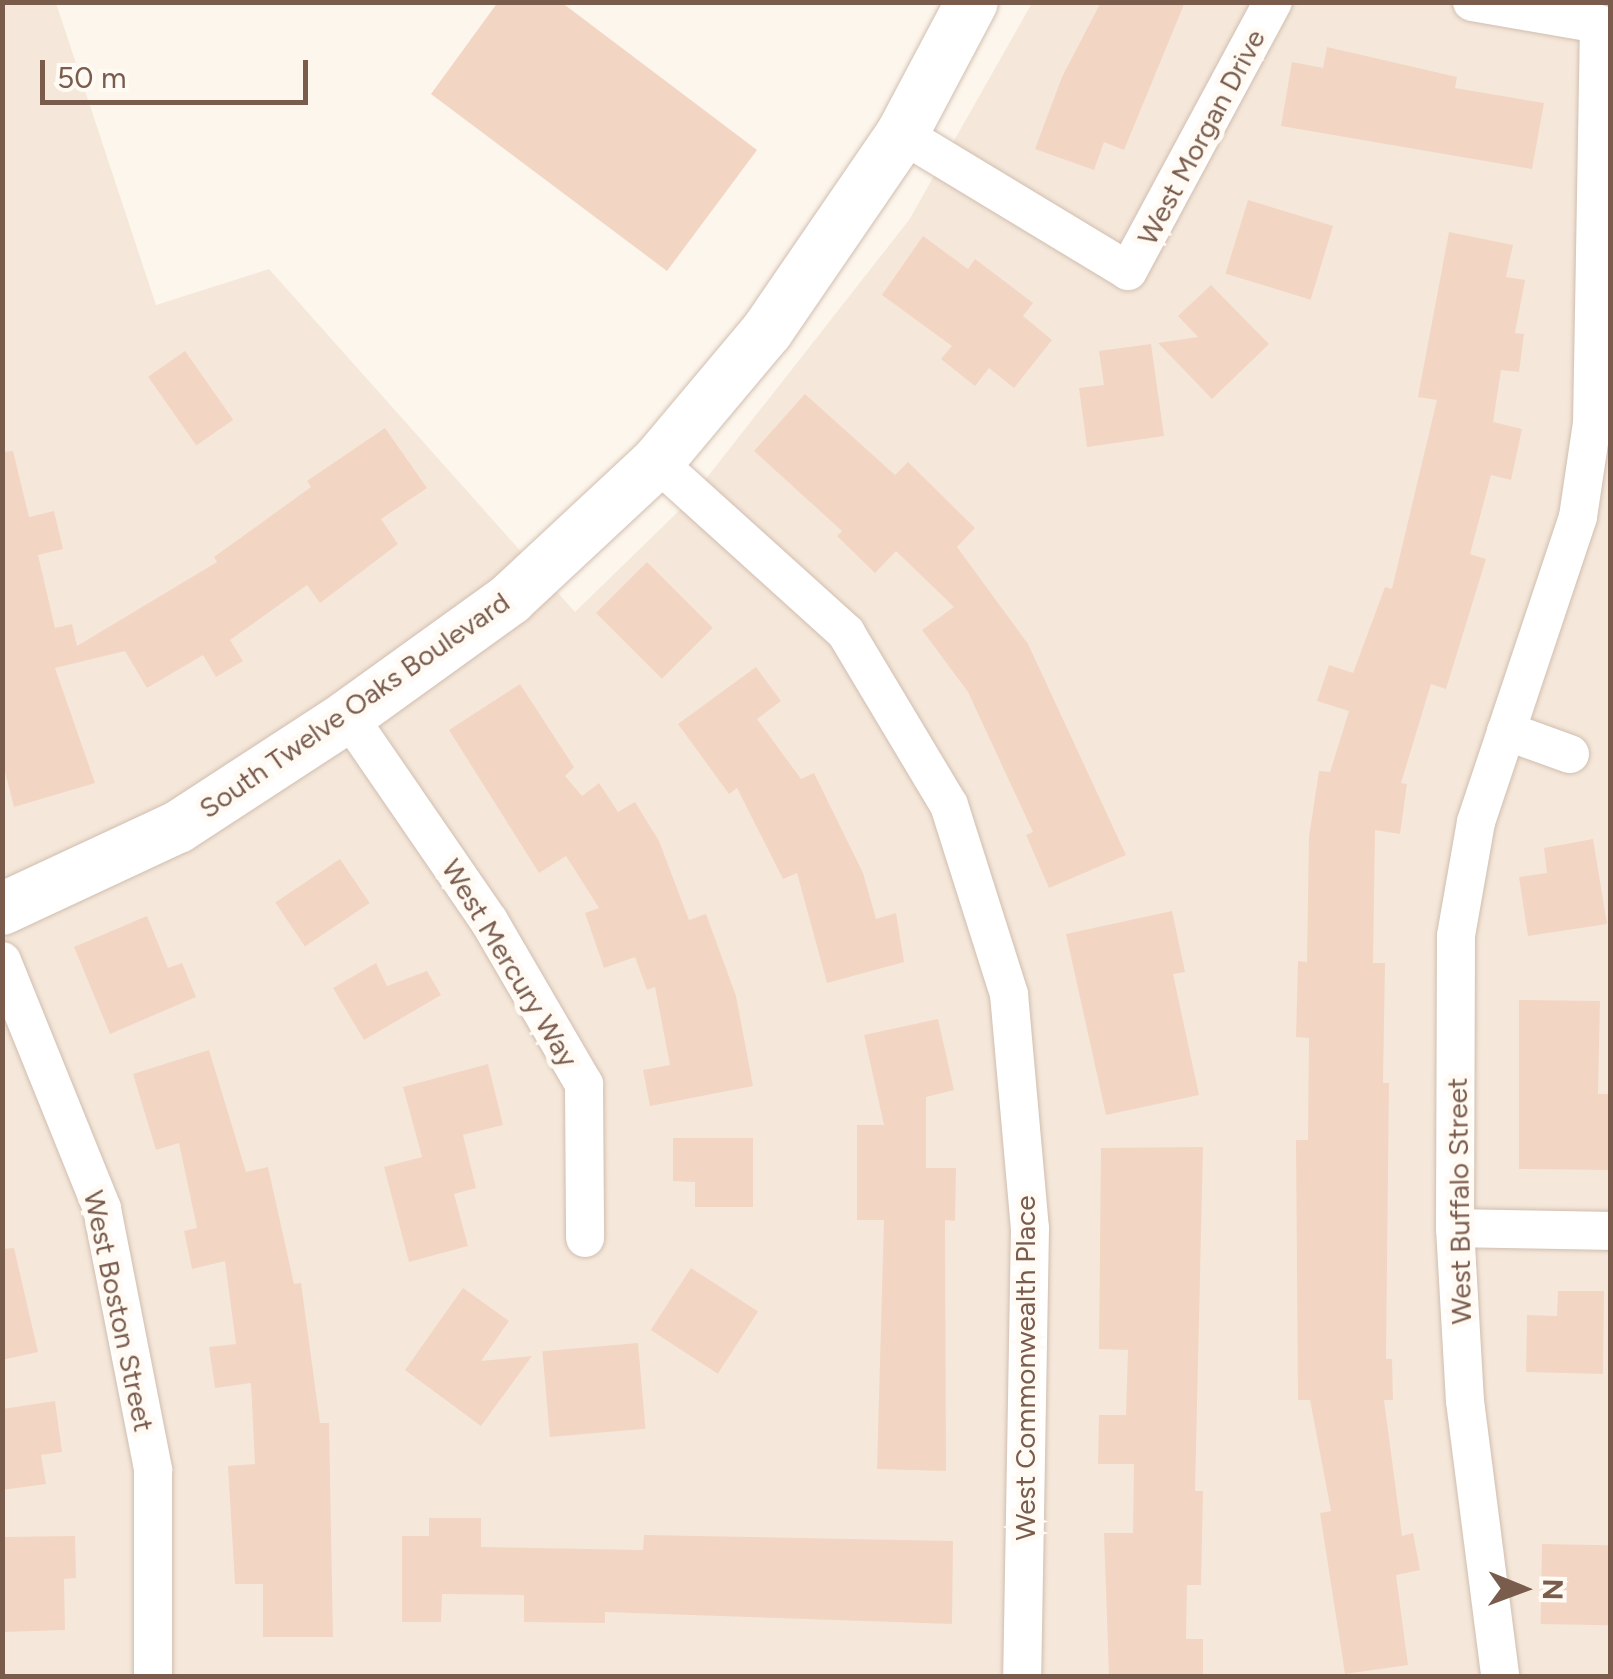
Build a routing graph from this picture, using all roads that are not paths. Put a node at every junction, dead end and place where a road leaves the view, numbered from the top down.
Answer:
1 (972, 2) edge
2 (1273, 2) edge
3 (1472, 2) edge
4 (902, 134) junction
5 (657, 462) junction
6 (348, 716) junction
7 (1506, 731) junction
8 (1570, 754) dead end
9 (2, 909) edge
10 (2, 962) edge
11 (1455, 1228) junction
12 (1610, 1231) edge
13 (585, 1238) dead end
14 (153, 1676) edge
15 (1022, 1676) edge
16 (1500, 1676) edge

1 - 4 street, South Twelve Oaks Boulevard
2 - 4 street, West Morgan Drive
3 - 7 street, West Buffalo Street
4 - 5 street, South Twelve Oaks Boulevard
5 - 6 street, South Twelve Oaks Boulevard
5 - 15 street, West Commonwealth Place
6 - 9 street, South Twelve Oaks Boulevard
6 - 13 street, West Mercury Way
7 - 8 street
7 - 11 street, West Buffalo Street
10 - 14 street, West Boston Street
11 - 12 street
11 - 16 street, West Buffalo Street

